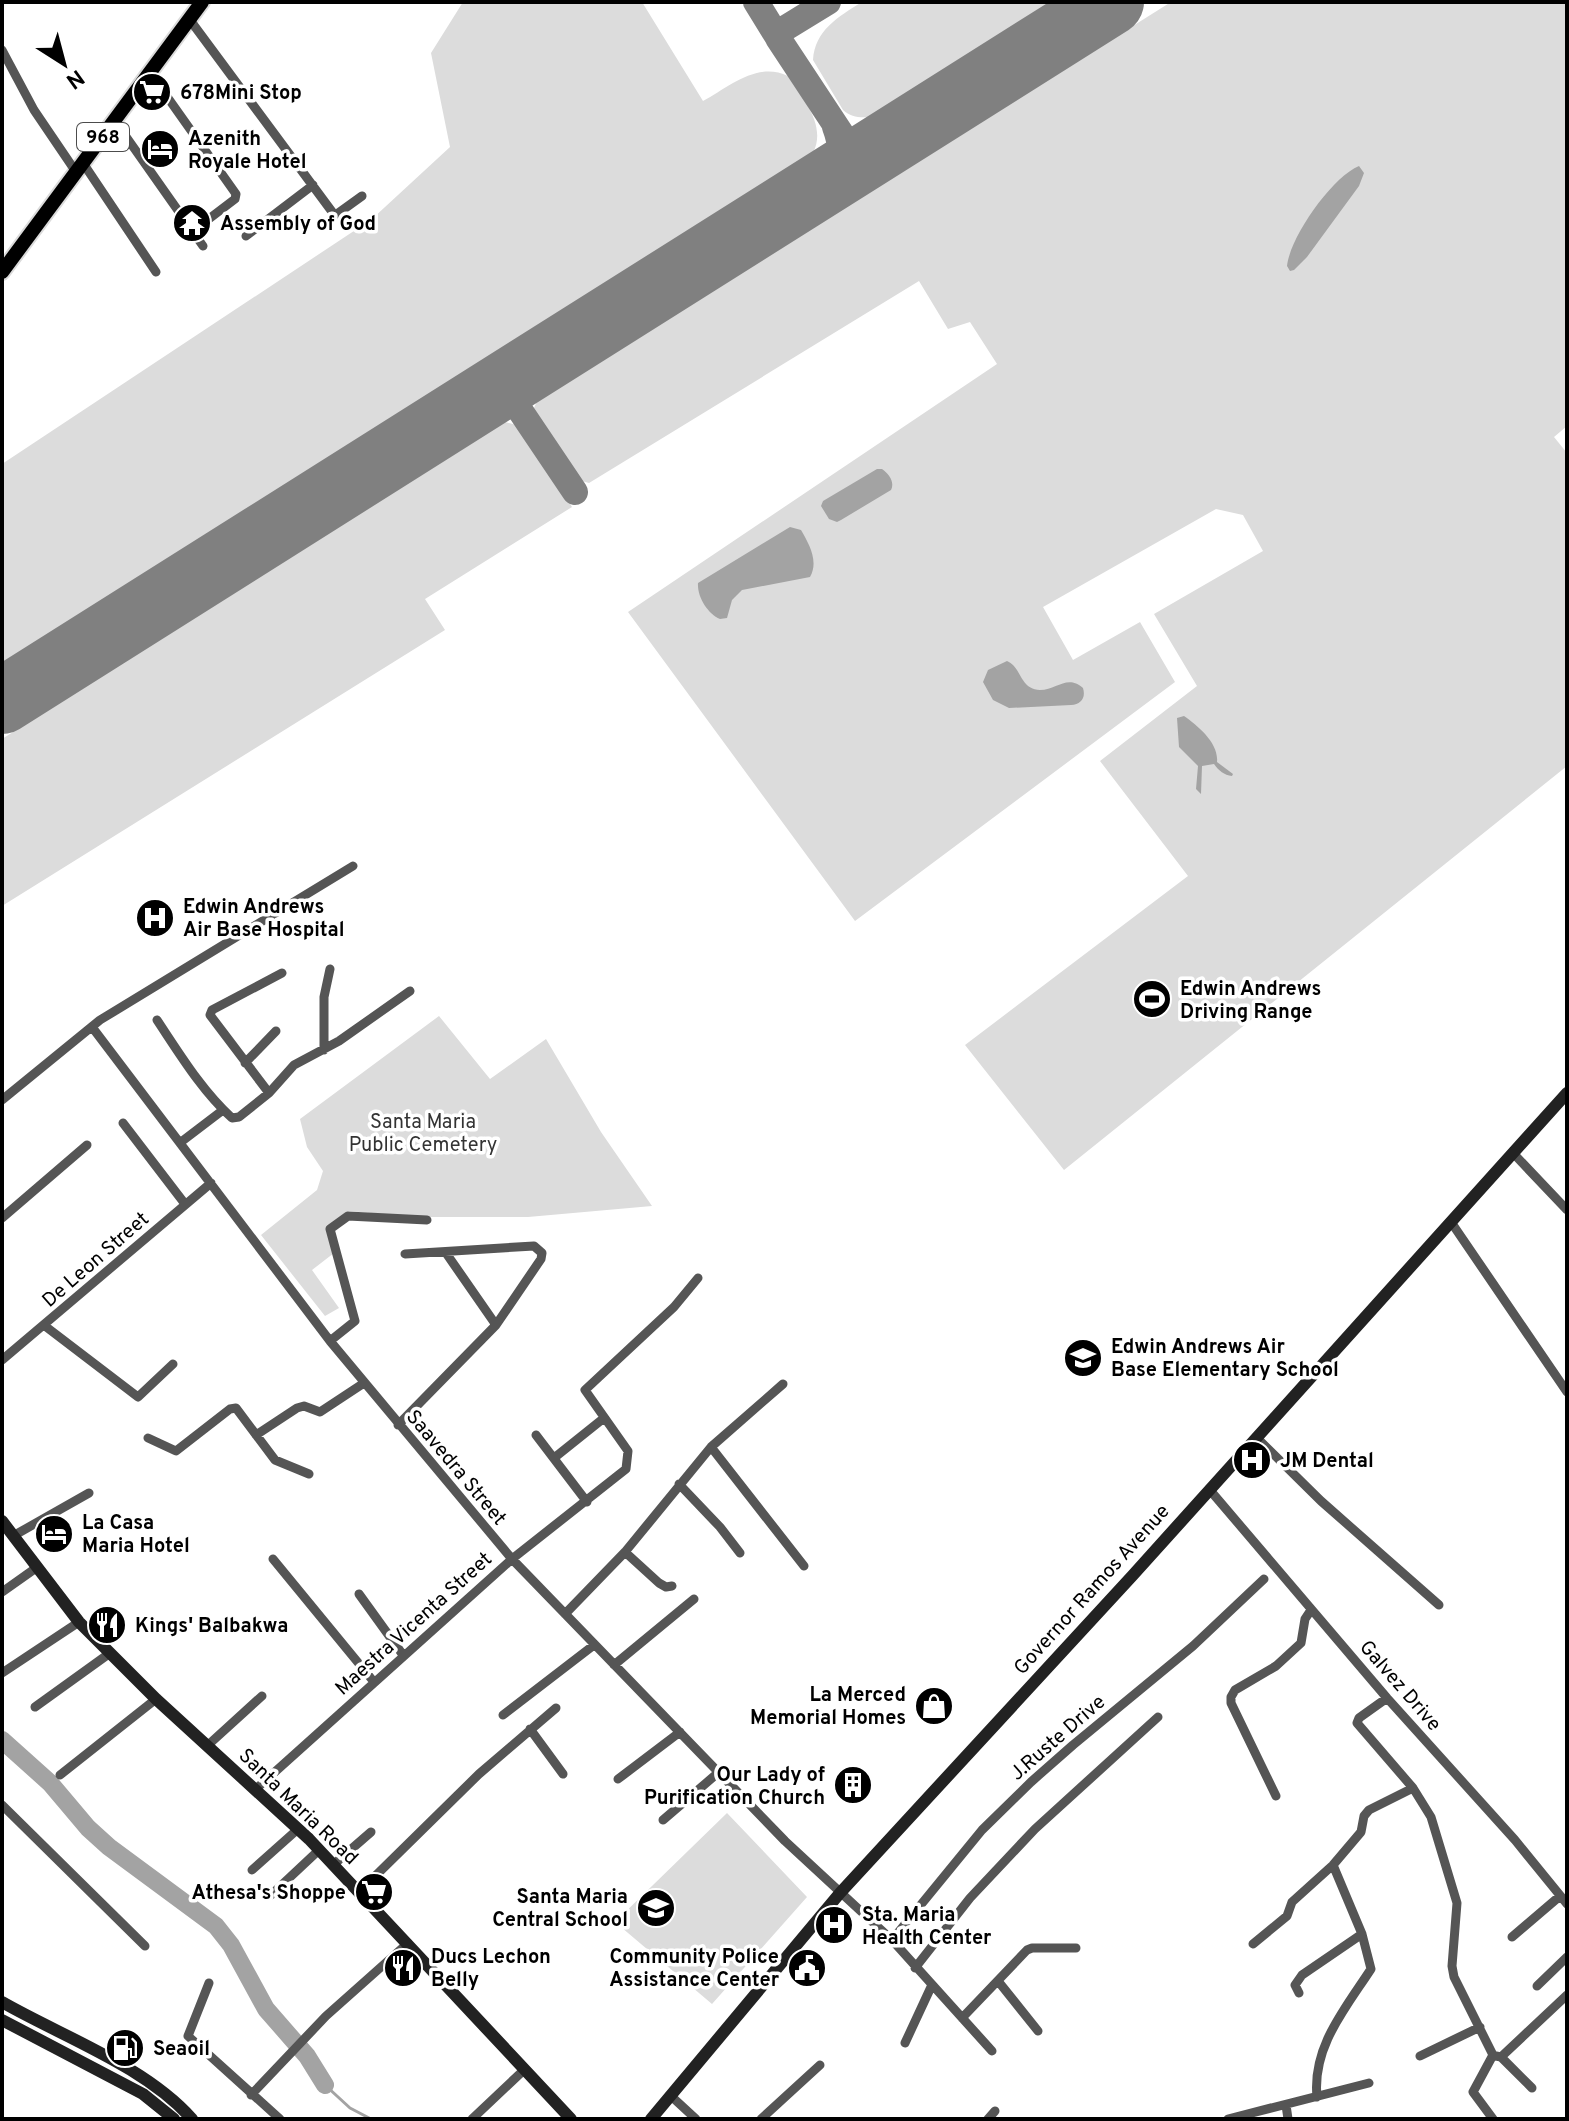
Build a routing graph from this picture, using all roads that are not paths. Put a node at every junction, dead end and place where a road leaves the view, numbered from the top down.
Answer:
1 (202, 2) edge
2 (190, 20) junction
3 (2, 50) edge
4 (151, 74) junction
5 (115, 121) junction
6 (80, 168) junction
7 (313, 185) junction
8 (362, 196) dead end
9 (193, 231) junction
10 (246, 236) dead end
11 (203, 246) dead end
12 (2, 272) edge
13 (156, 272) dead end
14 (353, 866) dead end
15 (330, 969) dead end
16 (282, 973) dead end
17 (410, 991) dead end
18 (157, 1020) dead end
19 (92, 1027) junction
20 (276, 1031) dead end
21 (324, 1050) junction
22 (245, 1063) junction
23 (269, 1093) junction
24 (1567, 1093) edge
25 (2, 1100) edge
26 (223, 1110) junction
27 (123, 1123) dead end
28 (181, 1142) junction
29 (87, 1145) dead end
30 (1513, 1153) junction
31 (211, 1183) junction
32 (185, 1204) junction
33 (1567, 1210) edge
34 (2, 1218) edge
35 (427, 1220) dead end
36 (1451, 1222) junction
37 (446, 1253) junction
38 (405, 1254) dead end
39 (698, 1278) dead end
40 (496, 1325) junction
41 (45, 1326) junction
42 (330, 1341) junction
43 (2, 1360) edge
44 (173, 1364) dead end
45 (364, 1383) junction
46 (783, 1384) dead end
47 (1567, 1392) edge
48 (604, 1418) junction
49 (398, 1425) junction
50 (256, 1435) junction
51 (536, 1435) dead end
52 (1256, 1437) junction
53 (148, 1438) dead end
54 (711, 1447) junction
55 (554, 1458) junction
56 (309, 1474) dead end
57 (679, 1484) junction
58 (1209, 1489) junction
59 (89, 1493) dead end
60 (587, 1502) junction
61 (6, 1530) edge
62 (625, 1552) junction
63 (740, 1553) dead end
64 (273, 1559) dead end
65 (512, 1559) junction
66 (804, 1566) dead end
67 (36, 1568) junction
68 (1264, 1579) dead end
69 (672, 1586) dead end
70 (2, 1592) edge
71 (359, 1594) dead end
72 (694, 1599) dead end
73 (1439, 1605) dead end
74 (1311, 1610) junction
75 (565, 1614) junction
76 (79, 1622) junction
77 (594, 1645) junction
78 (110, 1653) junction
79 (403, 1655) junction
80 (614, 1665) junction
81 (2, 1673) edge
82 (374, 1682) junction
83 (262, 1696) dead end
84 (1387, 1698) junction
85 (156, 1699) junction
86 (35, 1707) dead end
87 (556, 1708) dead end
88 (503, 1715) dead end
89 (1158, 1717) dead end
90 (530, 1729) junction
91 (680, 1732) junction
92 (207, 1746) junction
93 (719, 1772) junction
94 (563, 1774) dead end
95 (60, 1775) dead end
96 (618, 1779) dead end
97 (257, 1788) junction
98 (1413, 1788) junction
99 (1276, 1796) dead end
100 (2, 1805) edge
101 (663, 1820) dead end
102 (298, 1829) junction
103 (371, 1832) dead end
104 (319, 1850) junction
105 (333, 1865) junction
106 (1333, 1865) junction
107 (252, 1870) dead end
108 (359, 1892) junction
109 (840, 1893) junction
110 (271, 1895) dead end
111 (1564, 1900) edge
112 (1362, 1934) junction
113 (1512, 1937) dead end
114 (892, 1940) junction
115 (408, 1943) junction
116 (1253, 1944) dead end
117 (145, 1946) dead end
118 (1076, 1948) dead end
119 (1567, 1957) edge
120 (915, 1968) junction
121 (998, 1981) junction
122 (209, 1983) dead end
123 (1537, 1986) dead end
124 (931, 1987) junction
125 (1299, 1993) dead end
126 (1567, 1995) edge
127 (2, 2002) edge
128 (962, 2018) junction
129 (2, 2020) edge
130 (1480, 2027) junction
131 (1038, 2031) dead end
132 (59, 2033) junction
133 (905, 2043) dead end
134 (53, 2047) junction
135 (992, 2051) dead end
136 (1420, 2056) dead end
137 (1497, 2056) junction
138 (820, 2065) dead end
139 (525, 2069) junction
140 (1369, 2083) dead end
141 (1532, 2088) dead end
142 (251, 2095) junction
143 (671, 2096) junction
144 (1317, 2097) junction
145 (1286, 2105) junction
146 (174, 2119) edge
147 (192, 2119) edge
148 (280, 2119) edge
149 (472, 2119) edge
150 (571, 2119) edge
151 (651, 2119) edge
152 (696, 2119) edge
153 (761, 2119) edge
154 (1228, 2119) edge
155 (1288, 2119) edge
156 (1493, 2119) edge

1 - 2 main road, 968
2 - 4 main road, 968
2 - 7 street
3 - 6 street
4 - 5 main road, 968
4 - 9 street
5 - 6 main road, 968
5 - 9 street
6 - 12 main road, 968
6 - 13 street
7 - 8 street
7 - 10 street
9 - 11 street
14 - 19 street
15 - 21 street
16 - 22 street
17 - 21 street
18 - 26 street
19 - 25 street
19 - 28 street, Saavedra Street
20 - 22 street
21 - 23 street
22 - 23 street
23 - 26 street
24 - 30 main road, Governor Ramos Avenue
26 - 28 street
27 - 32 street
28 - 31 street, Saavedra Street
29 - 34 street
30 - 33 street
30 - 36 main road, Governor Ramos Avenue
31 - 32 street, De Leon Street
31 - 42 street, Saavedra Street
32 - 41 street, De Leon Street
35 - 42 street
36 - 47 street
36 - 52 main road, Governor Ramos Avenue
37 - 38 street
37 - 40 street
37 - 40 street
39 - 48 street, Maestra Vicenta Street
40 - 49 street
41 - 43 street, De Leon Street
41 - 44 street
42 - 45 street, Saavedra Street
45 - 49 street, Saavedra Street
45 - 50 street
46 - 54 street
48 - 55 street
48 - 60 street, Maestra Vicenta Street
49 - 65 street, Saavedra Street
50 - 53 street
50 - 56 street
51 - 55 street
52 - 58 main road, Governor Ramos Avenue
52 - 73 street
54 - 57 street
54 - 66 street
55 - 60 street
57 - 62 street
57 - 63 street
58 - 74 street, Galvez Drive
58 - 109 main road, Governor Ramos Avenue
59 - 61 street
60 - 65 street, Maestra Vicenta Street
61 - 67 main road, Santa Maria Road
62 - 69 street
62 - 75 street
64 - 82 street
65 - 75 street, Saavedra Street
65 - 79 street, Maestra Vicenta Street
67 - 70 street
67 - 76 main road, Santa Maria Road
68 - 114 street, J.Ruste Drive
71 - 79 street
72 - 80 street
74 - 84 street, Galvez Drive
74 - 99 street
75 - 77 street, Saavedra Street
76 - 78 main road, Santa Maria Road
76 - 81 street
77 - 80 street, Saavedra Street
77 - 88 street
78 - 85 main road, Santa Maria Road
78 - 86 street
79 - 82 street, Maestra Vicenta Street
80 - 91 street, Saavedra Street
82 - 97 street, Maestra Vicenta Street
83 - 92 street
84 - 98 street
84 - 111 street, Galvez Drive
85 - 92 main road, Santa Maria Road
85 - 95 street
87 - 90 street
89 - 120 street
90 - 94 street
90 - 108 street
91 - 93 street, Saavedra Street
91 - 96 street
92 - 97 main road, Santa Maria Road
93 - 101 street
93 - 109 street, Saavedra Street
97 - 102 main road, Santa Maria Road
98 - 106 street
98 - 130 street
100 - 117 street
102 - 104 main road, Santa Maria Road
102 - 107 street
103 - 105 street
104 - 105 main road, Santa Maria Road
104 - 110 street
105 - 108 main road, Santa Maria Road
106 - 112 street
106 - 116 street
108 - 115 main road, Santa Maria Road
109 - 114 street, Saavedra Street
109 - 143 main road, Governor Ramos Avenue
111 - 113 street
112 - 125 street
112 - 144 street
114 - 120 street, Saavedra Street
115 - 139 main road, Santa Maria Road
115 - 142 street
118 - 121 street
119 - 123 street
120 - 124 street, Saavedra Street
121 - 128 street
121 - 131 street
122 - 142 street
124 - 128 street, Saavedra Street
124 - 133 street
126 - 137 street
127 - 132 main road
128 - 135 street, Saavedra Street
129 - 134 main road
130 - 136 street
130 - 137 street
132 - 134 main road
132 - 147 main road
134 - 146 main road
137 - 141 street
137 - 156 street
138 - 153 street
139 - 149 street
139 - 150 main road, Santa Maria Road
140 - 144 street
142 - 148 street
143 - 151 main road, Governor Ramos Avenue
143 - 152 street
144 - 145 street
145 - 154 street
145 - 155 street

